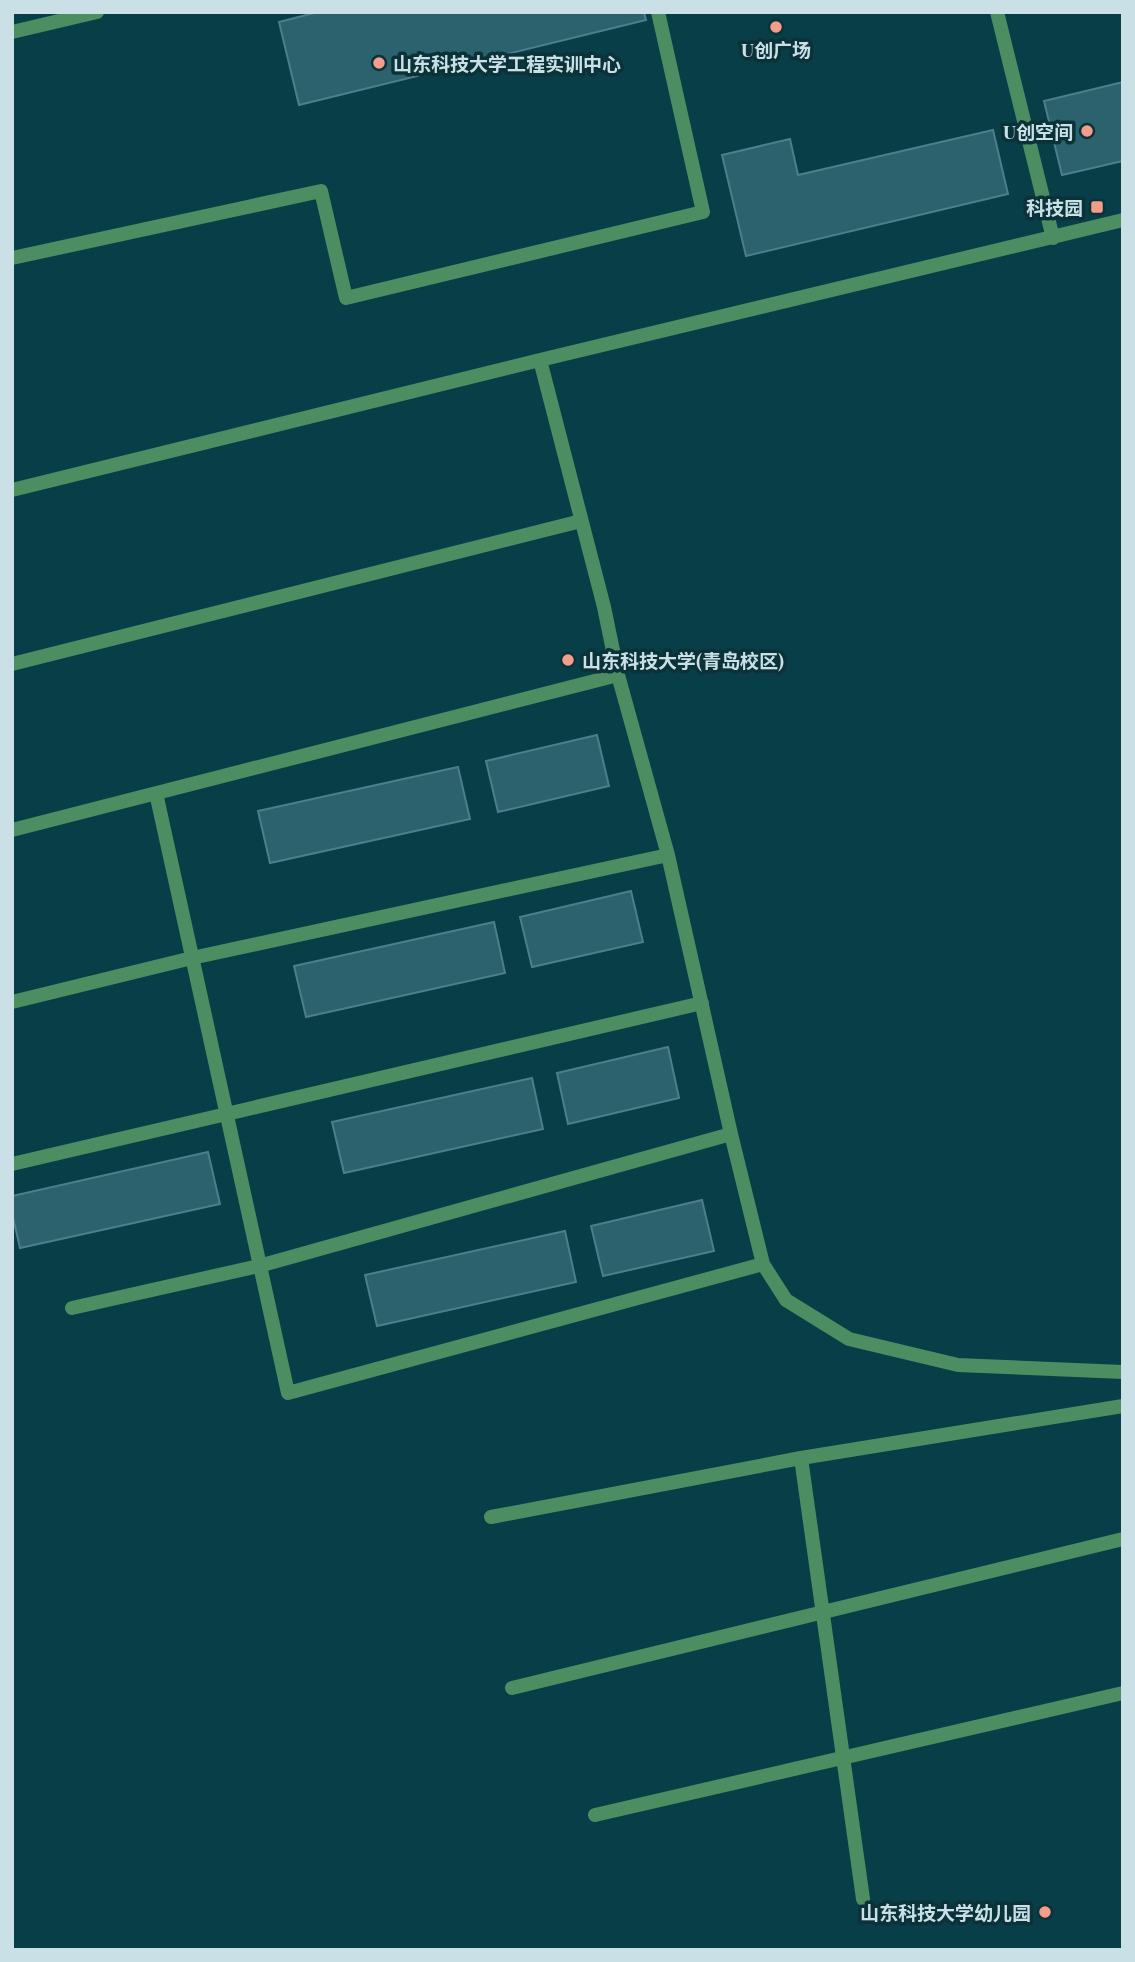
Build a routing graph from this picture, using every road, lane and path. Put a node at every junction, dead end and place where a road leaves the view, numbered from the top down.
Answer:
1 (97, 12) edge
2 (658, 12) edge
3 (997, 12) edge
4 (12, 32) edge
5 (1123, 220) edge
6 (1053, 237) junction
7 (12, 258) edge
8 (540, 360) junction
9 (12, 490) edge
10 (581, 521) junction
11 (12, 664) edge
12 (618, 675) junction
13 (156, 793) junction
14 (12, 830) edge
15 (668, 855) junction
16 (192, 958) junction
17 (12, 1002) edge
18 (702, 1003) junction
19 (226, 1113) junction
20 (731, 1134) junction
21 (12, 1164) edge
22 (763, 1264) junction
23 (259, 1266) junction
24 (72, 1308) dead end
25 (1123, 1372) edge
26 (1123, 1406) edge
27 (801, 1458) junction
28 (491, 1517) dead end
29 (1123, 1539) edge
30 (823, 1613) junction
31 (512, 1688) dead end
32 (1123, 1693) edge
33 (843, 1758) junction
34 (595, 1815) dead end
35 (863, 1899) dead end

1 - 4 lane
2 - 7 lane
3 - 6 lane
5 - 6 lane
6 - 8 lane
8 - 9 lane
8 - 10 lane
10 - 11 lane
10 - 12 lane
12 - 13 lane
12 - 15 lane
13 - 14 lane
13 - 16 lane
15 - 16 lane
15 - 18 lane
16 - 17 lane
16 - 19 lane
18 - 19 lane
18 - 20 lane
19 - 21 lane
19 - 23 lane
20 - 22 lane
20 - 23 lane
22 - 23 lane
22 - 25 lane
23 - 24 lane
26 - 27 lane
27 - 28 lane
27 - 30 lane
29 - 30 lane
30 - 31 lane
30 - 33 lane
32 - 33 lane
33 - 34 lane
33 - 35 lane

